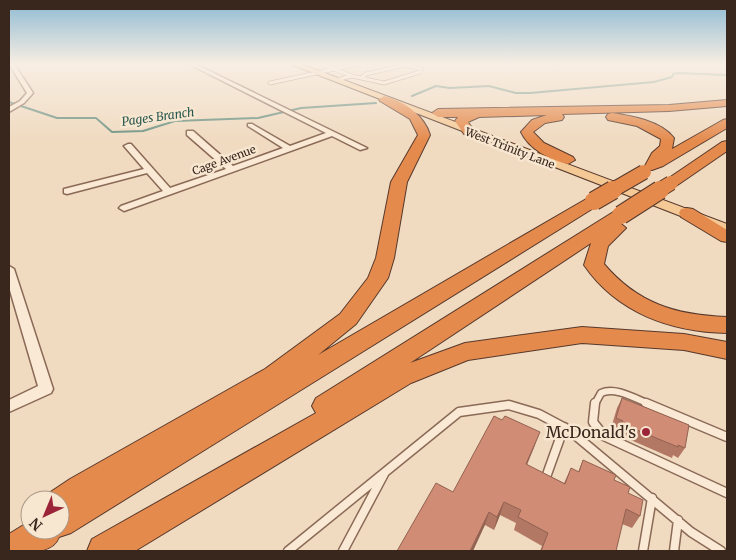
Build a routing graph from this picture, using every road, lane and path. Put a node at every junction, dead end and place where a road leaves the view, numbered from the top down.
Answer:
1 (28, 90) edge
2 (245, 90) edge
3 (377, 90) edge
4 (388, 90) edge
5 (393, 90) edge
6 (727, 103) edge
7 (9, 110) edge
8 (486, 112) junction
9 (438, 113) junction
10 (727, 122) edge
11 (250, 125) dead end
12 (464, 126) junction
13 (332, 133) junction
14 (190, 134) dead end
15 (727, 145) edge
16 (128, 146) dead end
17 (289, 148) junction
18 (363, 148) dead end
19 (568, 160) junction
20 (231, 169) junction
21 (648, 169) junction
22 (149, 170) junction
23 (68, 190) dead end
24 (169, 192) junction
25 (124, 208) dead end
26 (687, 213) junction
27 (621, 215) junction
28 (727, 220) edge
29 (727, 230) edge
30 (727, 237) edge
31 (9, 268) edge
32 (727, 325) edge
33 (727, 351) edge
34 (9, 406) edge
35 (564, 427) junction
36 (727, 437) edge
37 (386, 470) junction
38 (545, 480) edge
39 (727, 493) edge
40 (70, 497) edge
41 (652, 498) junction
42 (70, 516) edge
43 (678, 520) junction
44 (20, 533) edge
45 (9, 540) edge
46 (29, 540) edge
47 (11, 551) edge
48 (102, 551) edge
49 (288, 551) edge
50 (343, 551) edge
51 (643, 551) edge
52 (674, 551) edge
53 (721, 551) edge

1 - 7 street
2 - 13 street
3 - 9 main road, West Trinity Lane
4 - 40 highway
5 - 12 main road, West Trinity Lane
6 - 8 highway
8 - 9 highway
8 - 12 highway
9 - 12 main road, West Trinity Lane
10 - 21 highway
11 - 17 street
12 - 19 main road, West Trinity Lane
12 - 26 main road, West Trinity Lane
13 - 17 street, Cage Avenue
13 - 18 street
14 - 20 street
15 - 27 highway, bridge
16 - 22 street
17 - 20 street, Cage Avenue
19 - 21 highway
19 - 28 main road, West Trinity Lane
20 - 24 street, Cage Avenue
21 - 42 highway, bridge
22 - 23 street
22 - 24 street
24 - 25 street, Cage Avenue
26 - 29 main road, West Trinity Lane
26 - 30 highway
27 - 32 highway
27 - 48 highway
31 - 34 street
33 - 48 highway
35 - 37 lane
35 - 38 lane
35 - 41 lane
36 - 39 lane
37 - 49 lane
37 - 50 lane
41 - 43 lane
41 - 51 lane
43 - 52 lane
43 - 53 lane
44 - 45 highway
46 - 47 highway

